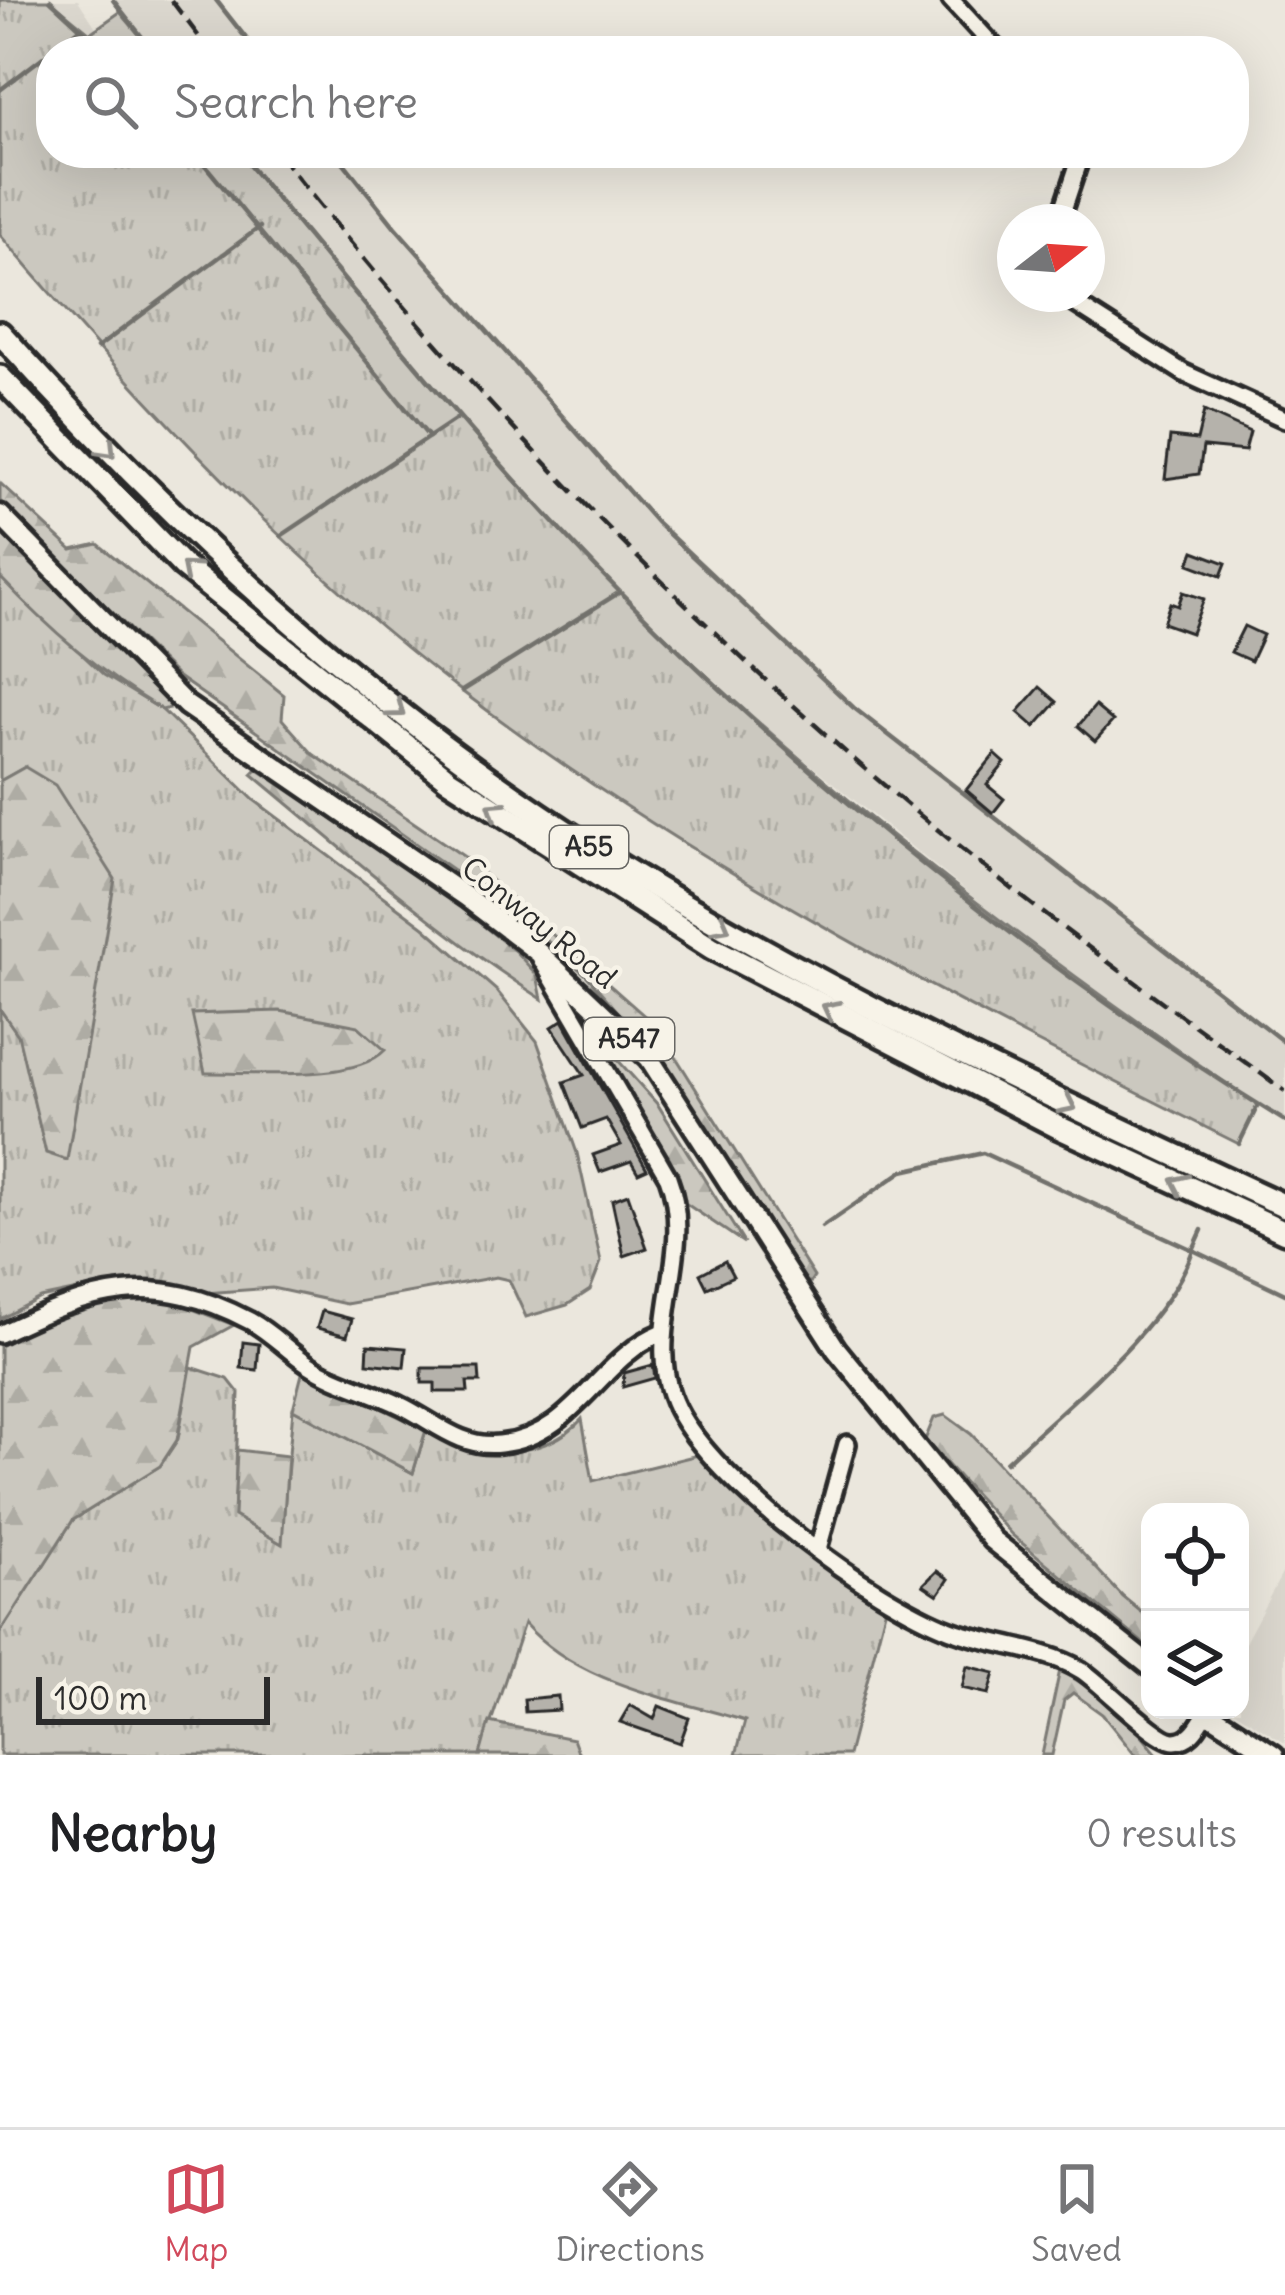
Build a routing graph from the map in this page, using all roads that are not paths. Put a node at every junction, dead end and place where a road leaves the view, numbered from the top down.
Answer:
1 (951, 0) edge
2 (984, 36) edge
3 (1077, 168) edge
4 (1064, 204) edge
5 (1088, 312) edge
6 (0, 329) edge
7 (3, 381) edge
8 (1285, 418) edge
9 (0, 515) edge
10 (538, 952) junction
11 (1285, 1206) edge
12 (1285, 1232) edge
13 (661, 1333) junction
14 (0, 1334) edge
15 (847, 1444) dead end
16 (818, 1549) junction
17 (1141, 1659) edge
18 (1141, 1718) edge
19 (1142, 1719) edge
20 (1201, 1719) edge
21 (1218, 1719) edge
22 (1274, 1755) edge

1 - 2 street
3 - 4 street
5 - 8 street
6 -> 11 highway, A55
12 -> 7 highway, A55
9 - 10 main road, Conway Road / A547
10 - 13 street
10 - 17 main road, Conway Road / A547
13 - 14 street
13 - 16 street
15 - 16 street
16 - 18 street
19 - 20 street
21 - 22 main road

